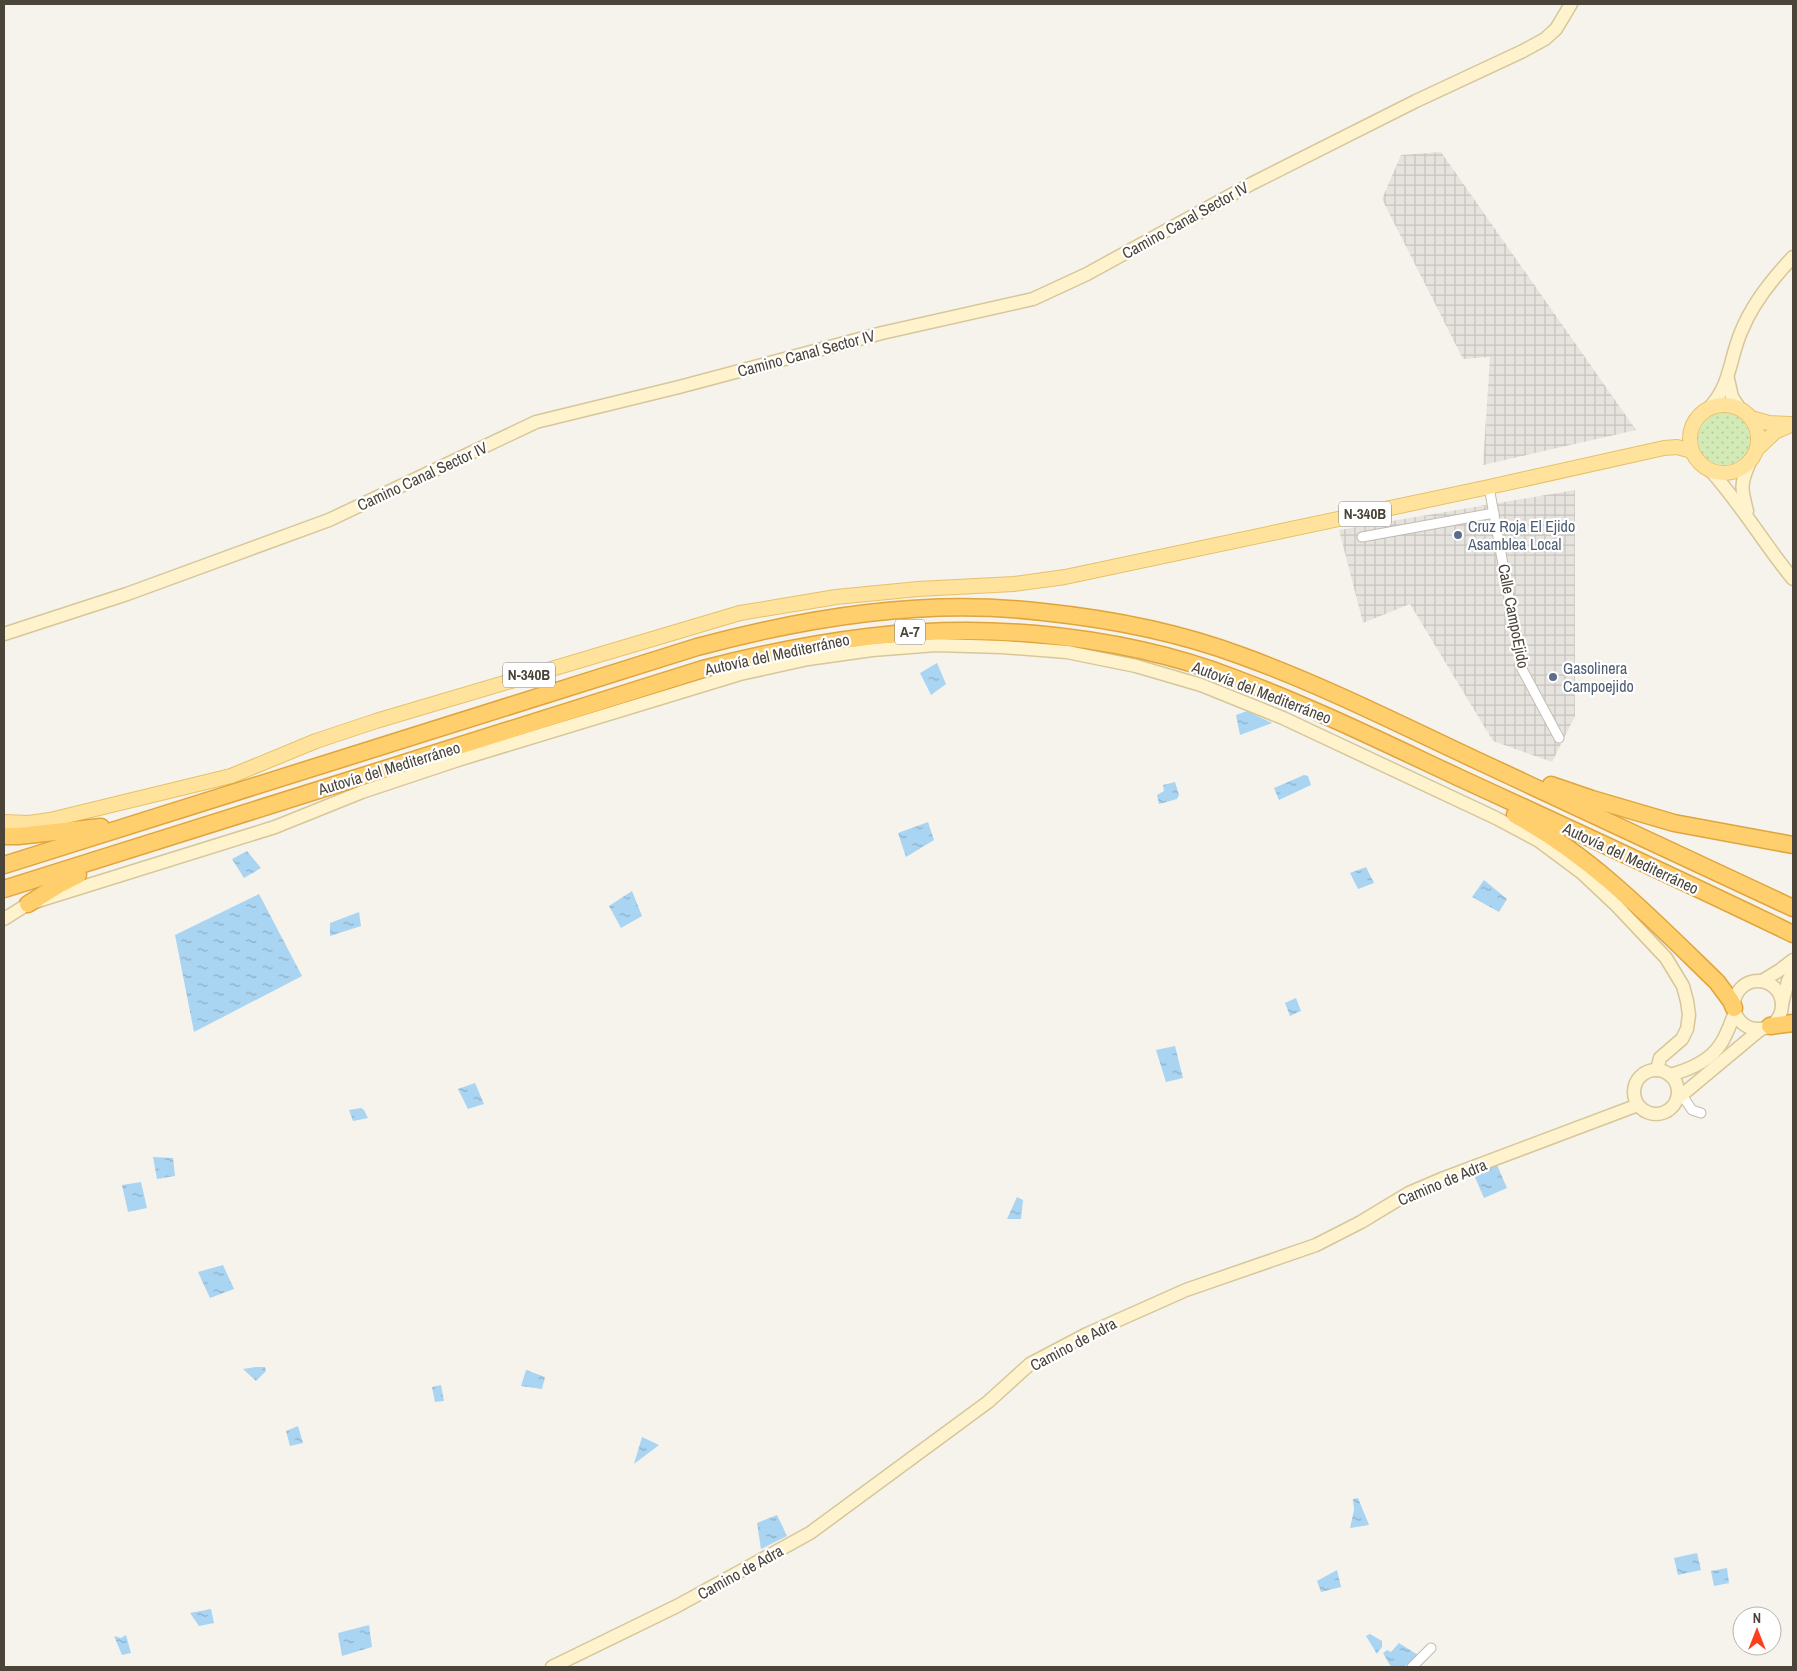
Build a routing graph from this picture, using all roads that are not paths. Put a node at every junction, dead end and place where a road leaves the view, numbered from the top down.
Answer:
1 (1571, 4) edge
2 (1793, 256) edge
3 (1728, 379) junction
4 (1708, 409) junction
5 (1740, 409) junction
6 (1751, 418) junction
7 (1793, 424) edge
8 (1691, 432) junction
9 (1664, 448) junction
10 (1757, 449) junction
11 (1692, 451) junction
12 (1750, 462) junction
13 (1710, 470) junction
14 (1489, 487) junction
15 (1494, 513) junction
16 (1749, 518) junction
17 (1362, 537) dead end
18 (1793, 579) edge
19 (4, 634) edge
20 (1414, 732) junction
21 (1559, 738) dead end
22 (1404, 752) junction
23 (174, 812) junction
24 (4, 822) edge
25 (4, 836) edge
26 (1793, 845) edge
27 (141, 846) junction
28 (4, 865) edge
29 (4, 889) edge
30 (28, 904) junction
31 (1793, 908) edge
32 (4, 919) edge
33 (1793, 934) edge
34 (1793, 960) edge
35 (1793, 971) edge
36 (1762, 981) junction
37 (1782, 1006) junction
38 (1735, 1010) junction
39 (1793, 1023) edge
40 (1765, 1027) junction
41 (1658, 1070) junction
42 (1670, 1075) junction
43 (1679, 1097) junction
44 (1638, 1105) junction
45 (1701, 1114) dead end
46 (1431, 1648) dead end
47 (552, 1667) edge
48 (1412, 1667) edge

1 - 19 street, Camino Canal Sector IV
2 - 3 street
3 - 4 street
3 - 5 street
4 - 5 main road
4 - 8 main road, N-340B
5 - 6 main road
6 - 7 main road
6 - 10 main road
7 - 10 main road
8 - 9 main road, N-340B
8 - 11 main road
9 - 11 main road, N-340B
9 - 14 main road, N-340B
10 - 12 main road
11 - 13 main road
12 - 13 main road
12 - 16 street
13 - 16 street
14 - 15 street, Calle CampoEjido
14 - 24 main road, N-340B
15 - 17 street
15 - 21 street, Calle CampoEjido
16 - 18 street
20 - 23 highway, Autovía del Mediterráneo / A-7
20 - 26 highway
20 - 31 highway, Autovía del Mediterráneo / A-7
22 - 27 highway, Autovía del Mediterráneo / A-7
22 - 33 highway, Autovía del Mediterráneo / A-7
22 - 38 highway
23 - 25 highway
23 - 28 highway, Autovía del Mediterráneo / A-7
27 - 29 highway, Autovía del Mediterráneo / A-7
27 - 30 highway
30 - 32 street
30 - 41 street
34 - 36 street
35 - 37 street
36 - 37 street
36 - 38 street
37 - 40 street
38 - 40 street
38 - 42 street
39 - 40 highway
40 - 43 street
41 - 42 street
41 - 44 street
42 - 43 street
43 - 44 street
43 - 45 street
44 - 47 street, Camino de Adra
46 - 48 street

